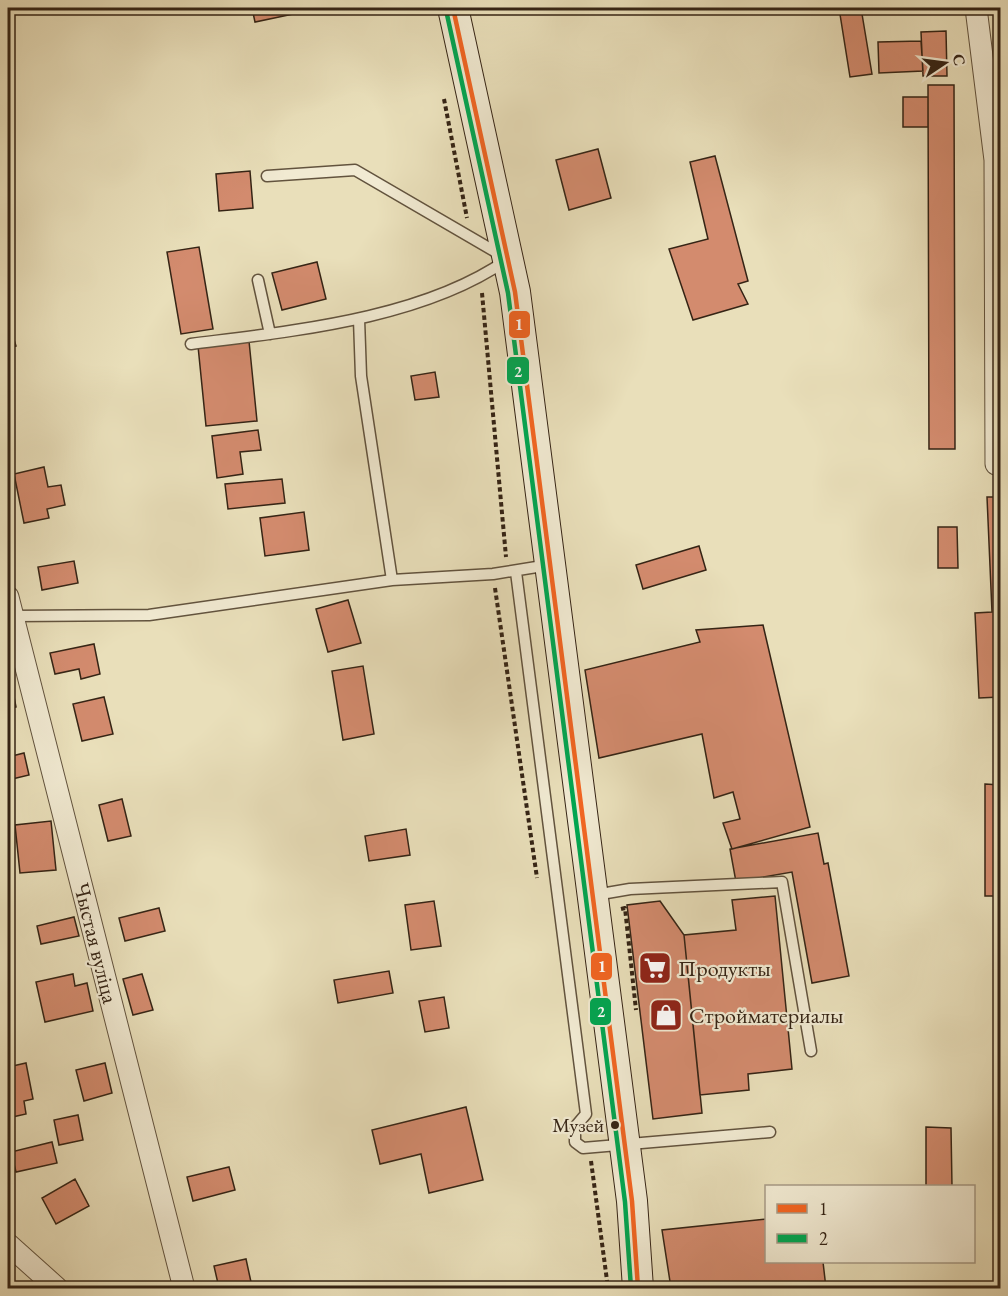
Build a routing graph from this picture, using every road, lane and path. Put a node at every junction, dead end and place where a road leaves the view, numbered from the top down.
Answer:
1 (453, 8) edge
2 (976, 8) edge
3 (267, 176) dead end
4 (508, 259) junction
5 (258, 280) dead end
6 (359, 319) junction
7 (270, 334) junction
8 (191, 344) dead end
9 (996, 464) dead end
10 (549, 565) junction
11 (516, 572) junction
12 (392, 580) junction
13 (10, 607) edge
14 (592, 896) junction
15 (811, 1051) dead end
16 (770, 1132) dead end
17 (624, 1145) junction
18 (8, 1244) edge
19 (57, 1288) edge
20 (184, 1288) edge
21 (638, 1288) edge

1 - 4 main road
2 - 9 street
3 - 4 lane
4 - 6 lane
4 - 10 main road
5 - 7 lane
6 - 7 lane
6 - 12 lane
7 - 8 lane
10 - 11 lane
10 - 14 main road
11 - 12 lane
11 - 17 lane
12 - 13 lane
13 - 20 street, Чыстая вуліца
14 - 15 lane
14 - 17 main road
16 - 17 lane
17 - 21 main road
18 - 19 street

